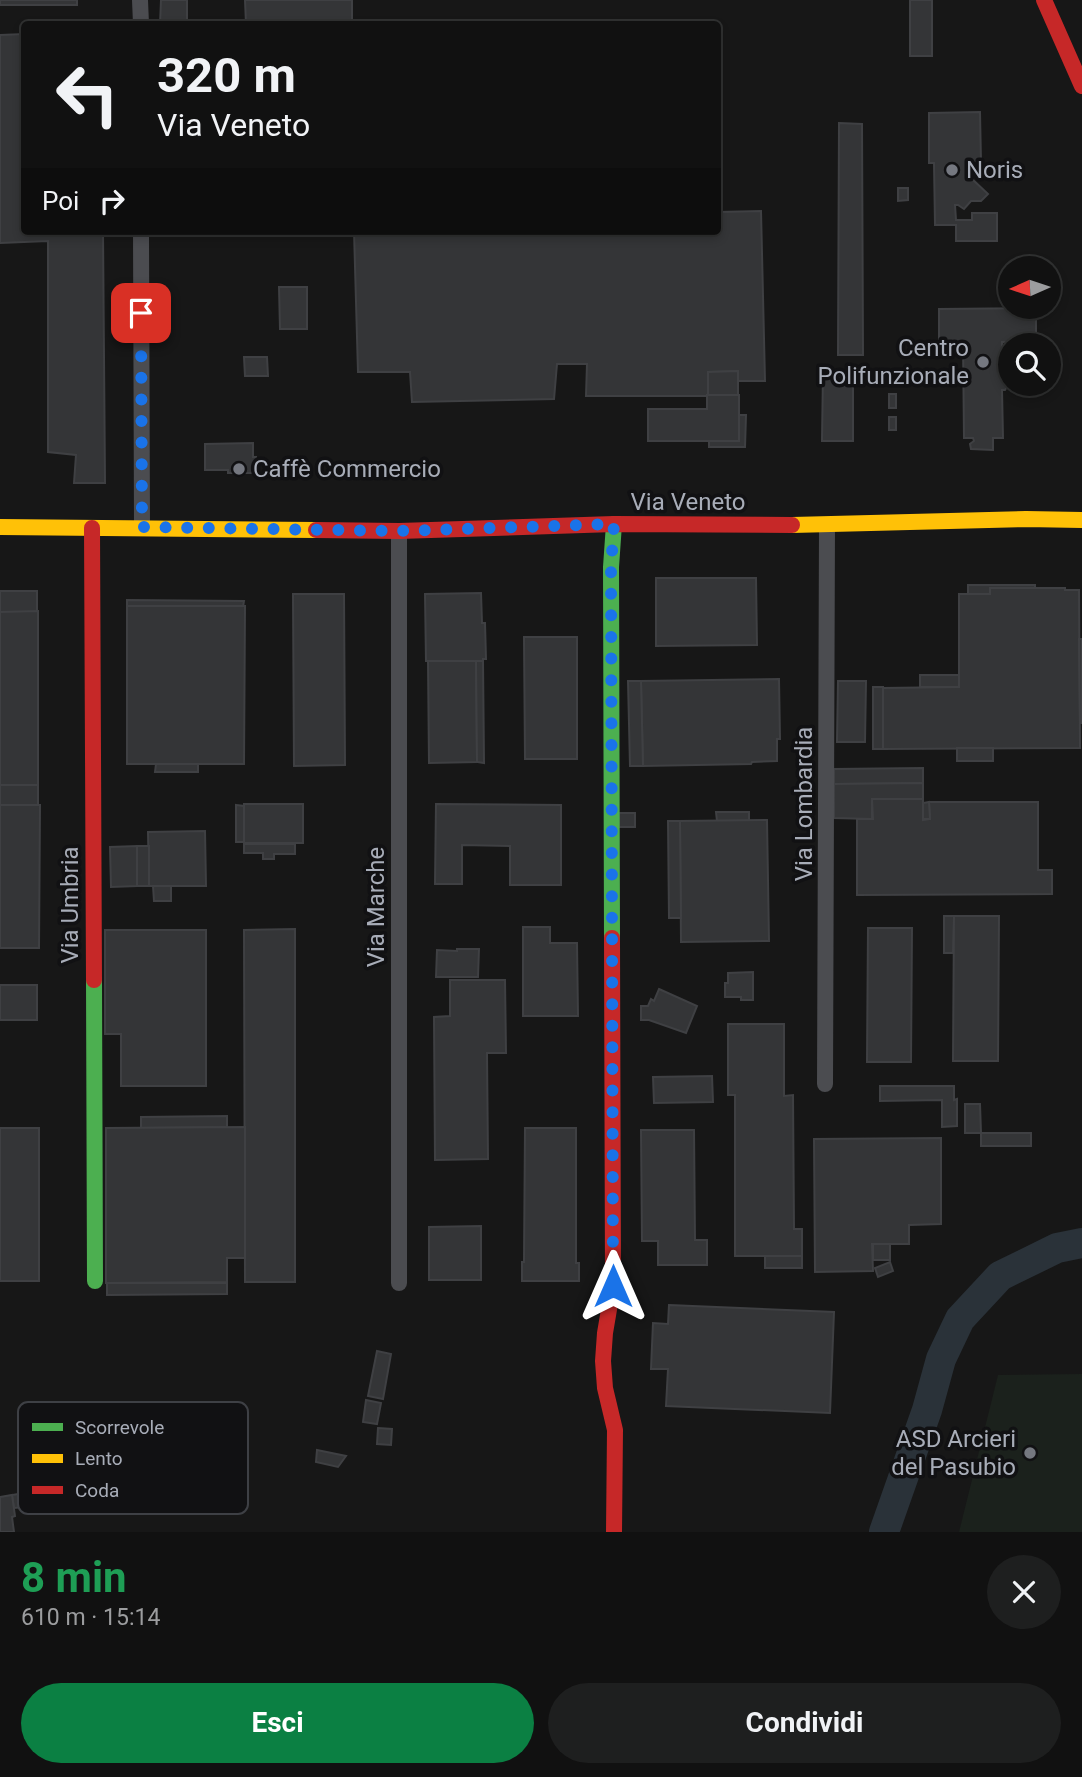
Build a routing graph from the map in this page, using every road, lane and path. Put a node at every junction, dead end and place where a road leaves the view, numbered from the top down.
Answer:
1 (141, 0) edge
2 (1044, 0) edge
3 (141, 21) edge
4 (1082, 86) edge
5 (141, 235) edge
6 (1082, 520) edge
7 (614, 524) junction
8 (827, 525) junction
9 (0, 527) edge
10 (142, 527) junction
11 (92, 528) junction
12 (398, 531) junction
13 (825, 1084) dead end
14 (96, 1281) dead end
15 (399, 1283) dead end
16 (614, 1532) edge

1 - 3 street
2 - 4 street
5 - 10 street
6 - 8 street, Via Veneto
7 - 8 street, Via Veneto
7 - 12 street, Via Veneto
7 - 16 street
8 - 13 street, Via Lombardia
9 - 11 street, Via Veneto
10 - 11 street, Via Veneto
10 - 12 street, Via Veneto
11 - 14 street, Via Umbria
12 - 15 street, Via Marche

